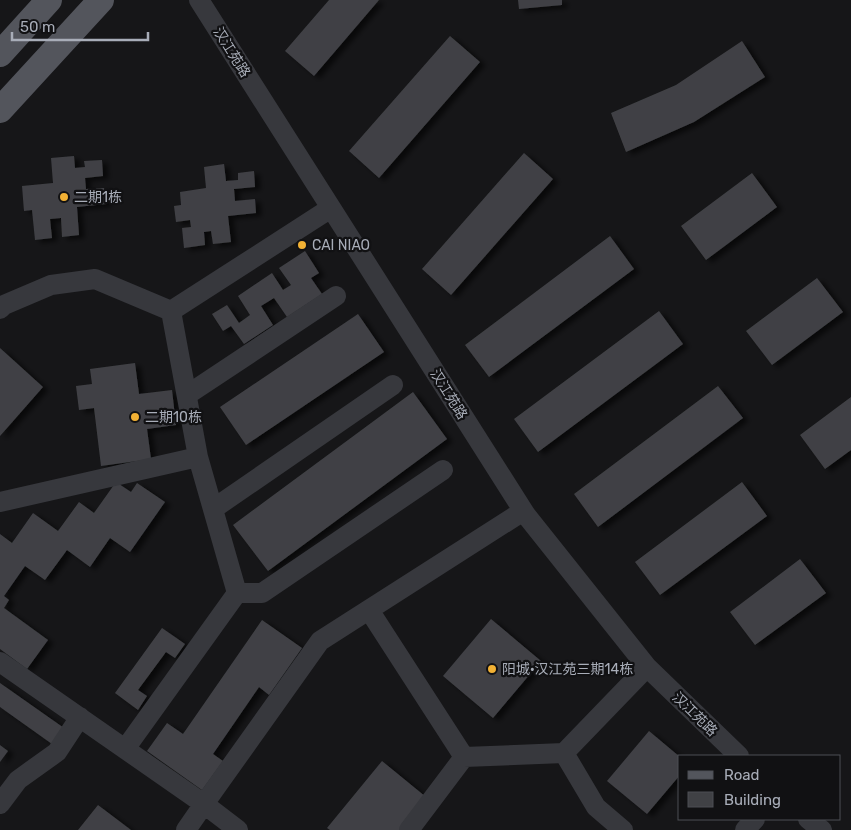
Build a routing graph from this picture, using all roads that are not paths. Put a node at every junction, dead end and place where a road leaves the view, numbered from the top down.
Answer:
1 (49, 0) edge
2 (101, 0) edge
3 (199, 0) edge
4 (0, 54) edge
5 (0, 110) edge
6 (331, 208) junction
7 (336, 296) dead end
8 (0, 309) edge
9 (170, 311) junction
10 (393, 385) dead end
11 (187, 395) junction
12 (198, 456) junction
13 (443, 470) dead end
14 (0, 502) edge
15 (213, 509) junction
16 (517, 515) dead end
17 (237, 593) junction
18 (369, 610) junction
19 (0, 662) edge
20 (647, 667) junction
21 (80, 717) junction
22 (126, 749) junction
23 (564, 753) junction
24 (738, 755) edge
25 (464, 757) junction
26 (0, 804) edge
27 (204, 804) junction
28 (754, 820) edge
29 (809, 820) edge
30 (186, 830) edge
31 (238, 830) edge
32 (409, 830) edge
33 (623, 830) edge
34 (745, 830) edge
35 (822, 830) edge

1 - 4 main road
2 - 5 main road
3 - 6 street, 汉江苑路
6 - 9 street
6 - 20 street, 汉江苑路
7 - 11 street
8 - 9 street
9 - 11 street
10 - 15 street
11 - 12 street
12 - 14 street
12 - 15 street
13 - 17 street
15 - 17 street
16 - 18 street
17 - 22 street
18 - 25 street
18 - 27 street
19 - 21 street
20 - 23 street
20 - 24 street, 汉江苑路
21 - 22 street
21 - 26 street
22 - 27 street
23 - 25 street
23 - 33 street
25 - 32 street
27 - 30 street
27 - 31 street
28 - 34 street
29 - 35 street

